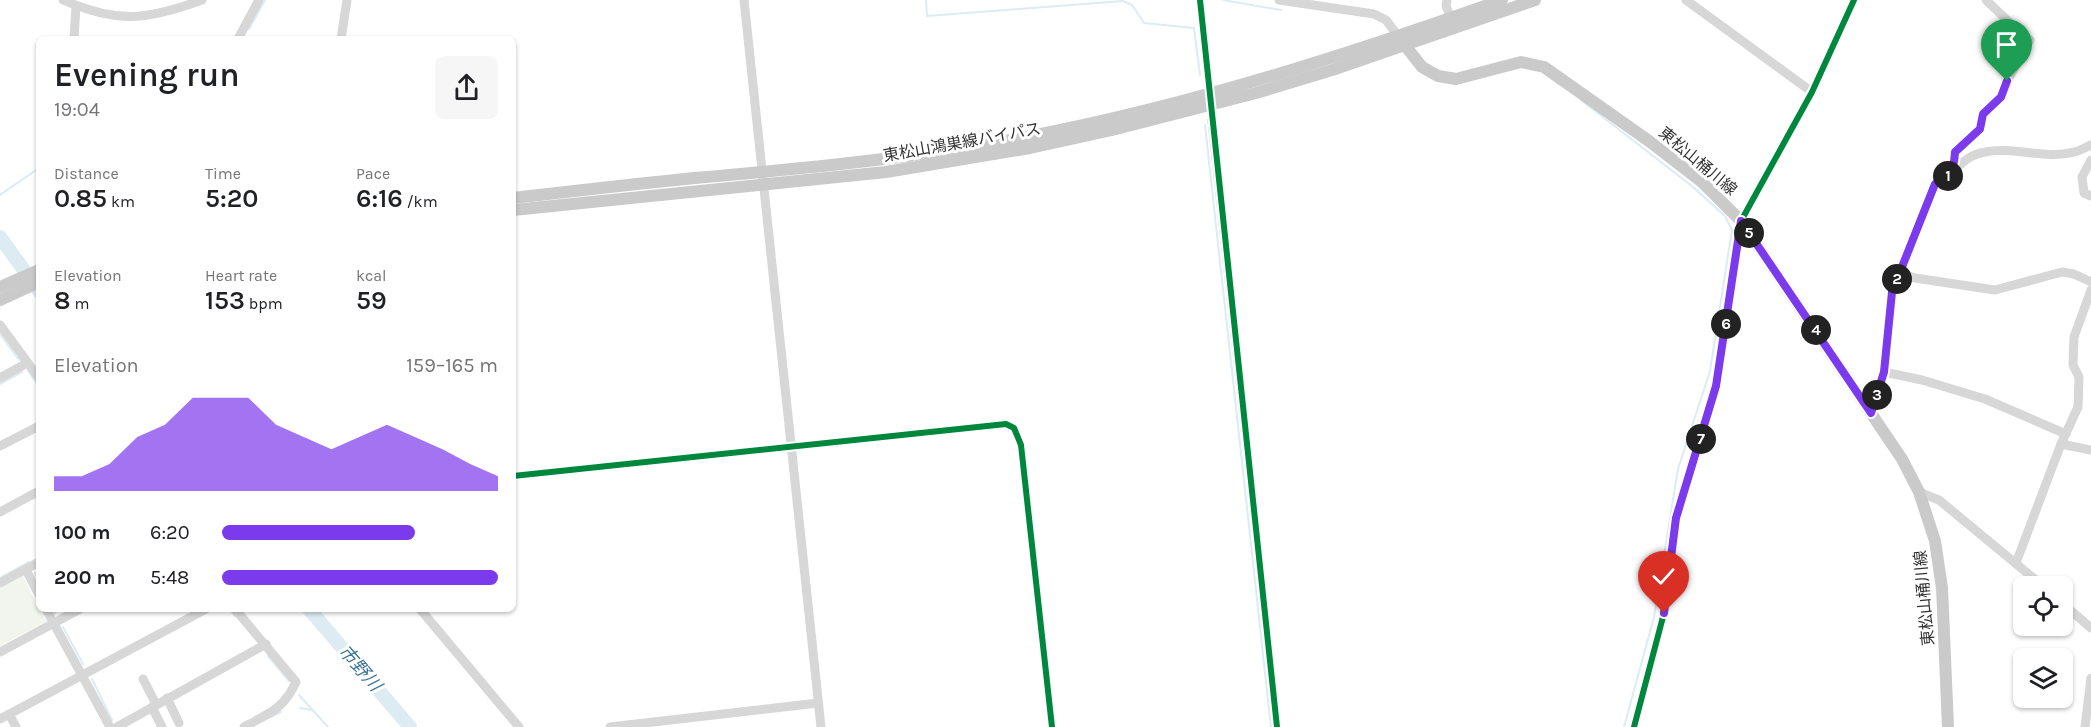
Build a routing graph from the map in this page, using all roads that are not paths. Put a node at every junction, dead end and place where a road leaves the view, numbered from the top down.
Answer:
1 (63, 0) edge
2 (202, 0) edge
3 (259, 0) edge
4 (347, 0) edge
5 (744, 0) edge
6 (1200, 0) edge
7 (1279, 0) edge
8 (1447, 0) edge
9 (1502, 0) edge
10 (1535, 0) edge
11 (1686, 0) edge
12 (1854, 0) edge
13 (1986, 0) edge
14 (76, 6) junction
15 (1451, 18) junction
16 (74, 36) edge
17 (240, 36) edge
18 (341, 36) edge
19 (1401, 40) junction
20 (1208, 77) tunnel mouth
21 (1812, 92) junction
22 (1212, 122) tunnel mouth
23 (2091, 145) edge
24 (2091, 160) edge
25 (1954, 169) junction
26 (762, 172) junction
27 (764, 185) junction
28 (2091, 196) edge
29 (516, 198) edge
30 (516, 210) edge
31 (1741, 221) junction
32 (36, 271) edge
33 (1900, 273) junction
34 (36, 283) edge
35 (2090, 283) edge
36 (0, 286) edge
37 (0, 300) edge
38 (0, 325) edge
39 (27, 363) junction
40 (1884, 372) junction
41 (36, 374) edge
42 (0, 378) edge
43 (1871, 413) junction
44 (36, 428) edge
45 (2066, 434) junction
46 (2061, 444) junction
47 (0, 446) edge
48 (792, 446) junction
49 (2091, 450) edge
50 (516, 476) edge
51 (1919, 492) junction
52 (36, 493) edge
53 (0, 512) edge
54 (2016, 563) junction
55 (36, 564) edge
56 (26, 570) junction
57 (2031, 576) edge
58 (0, 583) edge
59 (36, 589) edge
60 (48, 612) edge
61 (75, 612) edge
62 (200, 612) edge
63 (238, 612) edge
64 (423, 612) edge
65 (2073, 612) edge
66 (54, 624) junction
67 (2091, 628) edge
68 (266, 644) junction
69 (0, 652) edge
70 (81, 676) junction
71 (2091, 678) edge
72 (143, 679) dead end
73 (167, 698) junction
74 (818, 703) junction
75 (154, 706) junction
76 (5, 717) edge
77 (179, 723) dead end
78 (16, 727) edge
79 (110, 727) edge
80 (117, 727) edge
81 (162, 727) edge
82 (244, 727) edge
83 (519, 727) edge
84 (610, 727) edge
85 (821, 727) edge
86 (1052, 727) edge
87 (1277, 727) edge
88 (1634, 727) edge
89 (1948, 727) edge
90 (2085, 727) edge

1 - 14 street
2 - 14 street
3 - 17 street
4 - 18 street
5 - 26 street
6 - 20 street
7 - 19 street
8 - 15 street
9 - 15 main road
10 - 19 main road
11 - 21 street
12 - 21 street
13 - 25 street
14 - 16 street
15 - 19 main road
19 - 26 main road, 東松山鴻巣線バイパス
19 - 27 main road, 東松山鴻巣線バイパス
19 - 31 main road, 東松山桶川線
21 - 31 street
22 - 87 street
23 - 25 street
24 - 28 street
25 - 33 street
26 - 27 street
26 - 29 main road, 東松山鴻巣線バイパス
27 - 30 main road, 東松山鴻巣線バイパス
27 - 48 street
31 - 43 main road, 東松山桶川線
31 - 88 street
32 - 36 main road
33 - 35 street
33 - 40 street
34 - 37 main road
35 - 45 street
38 - 39 street
39 - 41 street
39 - 42 street
40 - 43 street
40 - 45 street
43 - 51 main road, 東松山桶川線
44 - 47 street
45 - 46 street
46 - 49 street
46 - 54 street
48 - 50 street
48 - 74 street
48 - 86 street
51 - 54 street
51 - 89 main road, 東松山桶川線
52 - 53 street
54 - 57 street
55 - 56 street
56 - 58 street
56 - 59 street
60 - 66 street
61 - 66 street
62 - 70 street
63 - 68 street
64 - 83 street
65 - 67 street
66 - 69 street
66 - 70 street
68 - 73 street
68 - 82 street
70 - 76 street
70 - 79 street
71 - 90 street
72 - 75 street
73 - 75 street
73 - 77 street
74 - 84 street
74 - 85 street
75 - 80 street
75 - 81 street
76 - 78 street

